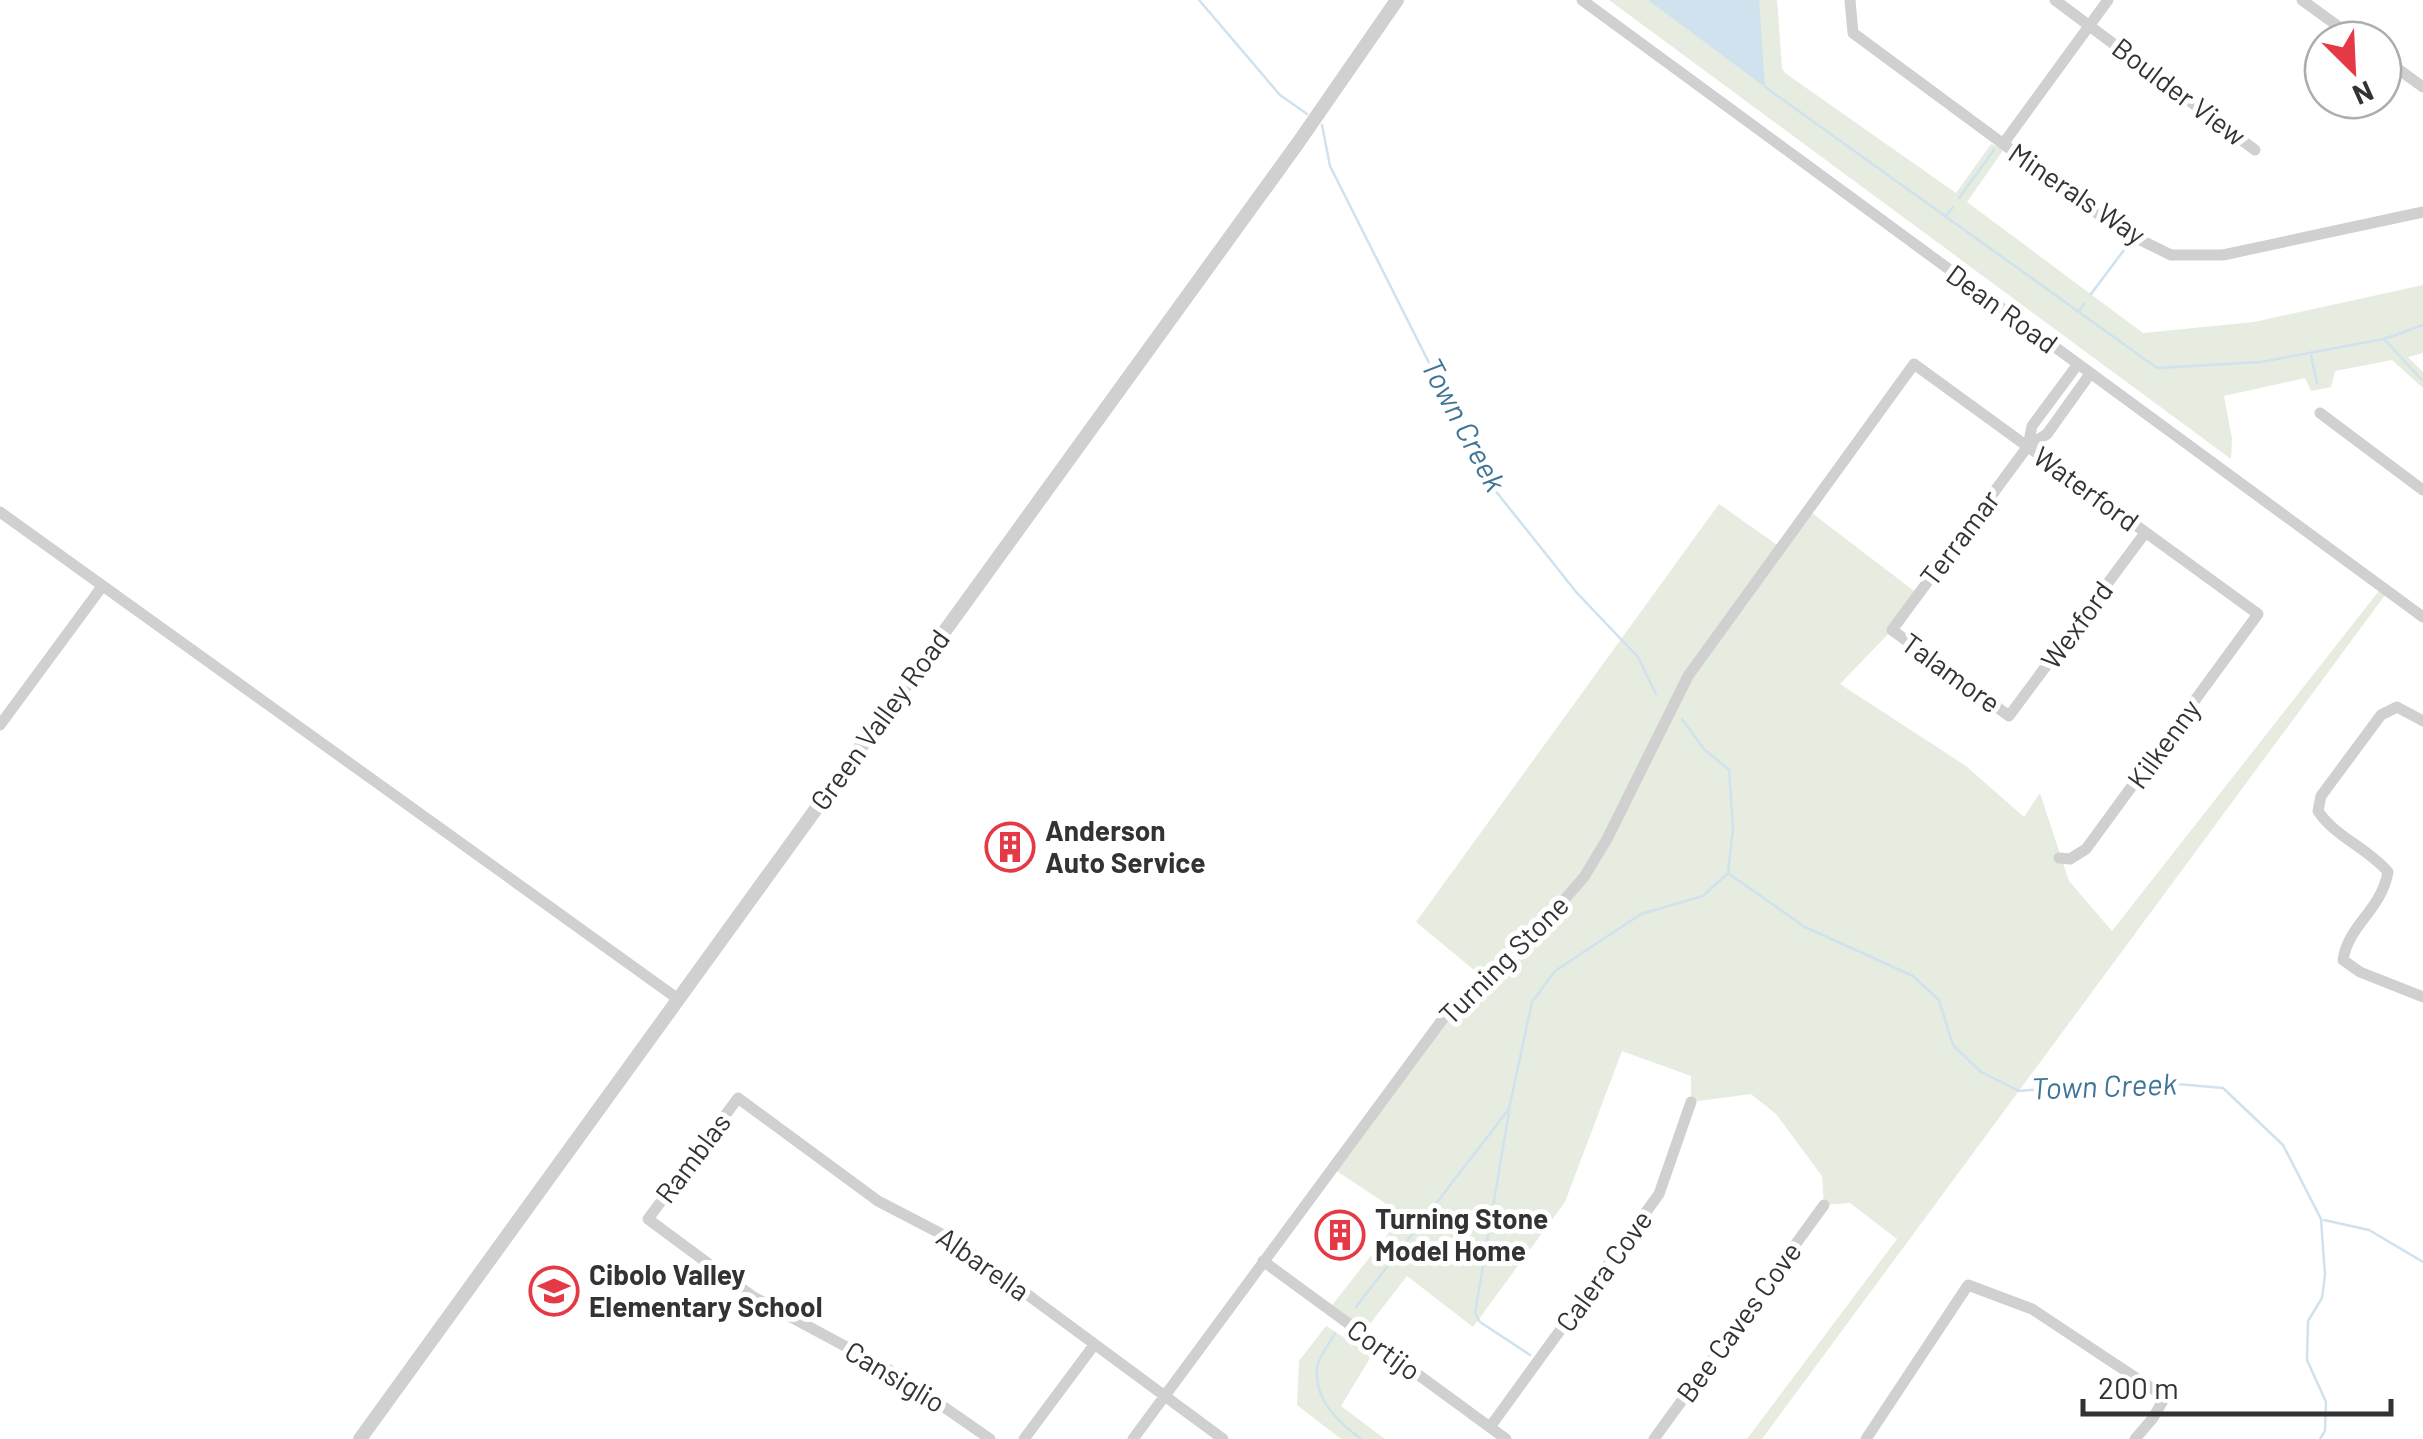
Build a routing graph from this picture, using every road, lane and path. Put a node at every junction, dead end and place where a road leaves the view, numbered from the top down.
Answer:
1 (1397, 0) edge
2 (1582, 0) edge
3 (1850, 0) edge
4 (2055, 0) edge
5 (2108, 0) edge
6 (2302, 0) edge
7 (2330, 20) edge
8 (2090, 24) junction
9 (2003, 144) junction
10 (2255, 150) dead end
11 (2423, 212) edge
12 (1914, 364) joint
13 (2078, 364) junction
14 (2090, 374) junction
15 (2320, 414) dead end
16 (2028, 446) junction
17 (2423, 490) edge
18 (0, 512) edge
19 (2145, 533) junction
20 (101, 588) junction
21 (2258, 614) joint
22 (2423, 617) edge
23 (1892, 630) joint
24 (2009, 716) joint
25 (2423, 721) edge
26 (0, 724) edge
27 (2059, 858) dead end
28 (2423, 997) edge
29 (678, 999) junction
30 (738, 1098) joint
31 (1691, 1102) dead end
32 (1824, 1204) dead end
33 (648, 1219) joint
34 (1263, 1261) junction
35 (1094, 1344) junction
36 (1164, 1396) junction
37 (1490, 1427) junction
38 (360, 1439) edge
39 (990, 1439) edge
40 (1024, 1439) edge
41 (1133, 1439) edge
42 (1223, 1439) edge
43 (1506, 1439) edge
44 (1654, 1439) edge
45 (1866, 1439) edge
46 (2135, 1439) edge

1 - 29 street, Green Valley Road
2 - 13 street, Dean Road
3 - 9 street, Minerals Way
4 - 8 street, Boulder View
5 - 8 street
6 - 7 street
8 - 9 street
8 - 10 street, Boulder View
9 - 11 street, Minerals Way
12 - 16 street, Waterford
12 - 34 street, Turning Stone
13 - 14 street, Dean Road
13 - 16 street, Terramar
14 - 16 street, Terramar
14 - 22 street, Dean Road
15 - 17 street
16 - 19 street, Waterford
16 - 23 street, Terramar
18 - 20 street
19 - 21 street, Waterford
19 - 24 street, Wexford
20 - 26 street
20 - 29 street
21 - 27 street, Kilkenny
23 - 24 street, Talamore
25 - 28 street
29 - 38 street, Green Valley Road
30 - 33 street, Ramblas
30 - 35 street, Albarella
31 - 37 street, Calera Cove
32 - 44 street, Bee Caves Cove
33 - 39 street, Cansiglio
34 - 36 street, Turning Stone
34 - 37 street, Cortijo
35 - 36 street, Albarella
35 - 40 street
36 - 41 street, Turning Stone
36 - 42 street, Albarella
37 - 43 street, Cortijo
45 - 46 street

